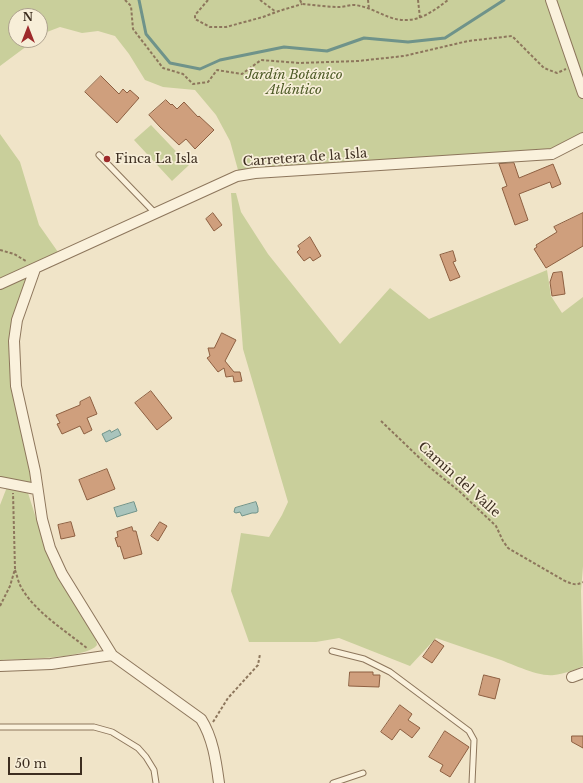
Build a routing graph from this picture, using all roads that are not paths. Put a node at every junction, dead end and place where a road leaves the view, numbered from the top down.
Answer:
1 (551, 0) edge
2 (583, 93) edge
3 (583, 138) edge
4 (99, 155) dead end
5 (156, 214) junction
6 (32, 266) junction
7 (0, 284) edge
8 (0, 482) edge
9 (36, 489) junction
10 (332, 651) dead end
11 (112, 655) junction
12 (0, 666) edge
13 (583, 673) edge
14 (572, 677) dead end
15 (0, 727) edge
16 (363, 773) dead end
17 (156, 783) edge
18 (219, 783) edge
19 (333, 783) edge
20 (472, 783) edge

1 - 2 street
3 - 5 street, Carretera de la Isla
4 - 5 lane
5 - 6 street, Carretera de la Isla
6 - 7 street, Carretera de la Isla
6 - 9 street
8 - 9 street
9 - 11 street
10 - 20 lane
11 - 12 street
11 - 18 street
13 - 14 street
15 - 17 lane
16 - 19 lane

